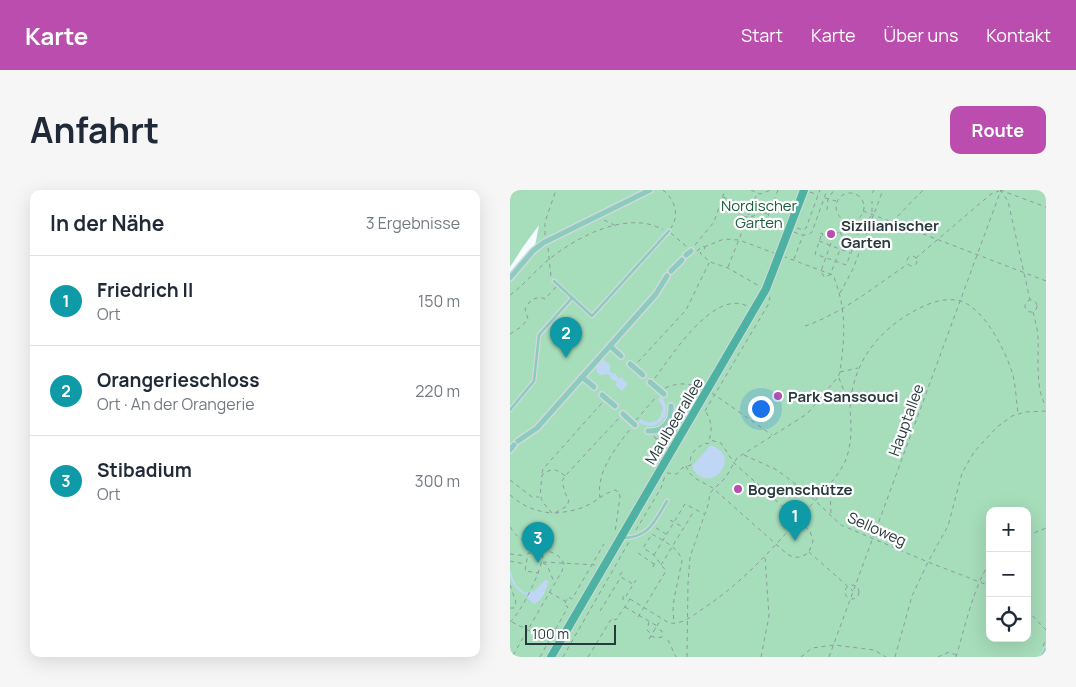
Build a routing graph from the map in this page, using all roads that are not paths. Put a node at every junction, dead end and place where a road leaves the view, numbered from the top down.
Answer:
1 (650, 190) edge
2 (804, 190) edge
3 (669, 231) road end
4 (682, 260) dead end
5 (671, 271) dead end
6 (667, 276) dead end
7 (510, 278) edge
8 (554, 281) road end
9 (572, 298) junction
10 (610, 346) junction
11 (621, 356) dead end
12 (590, 358) dead end
13 (596, 362) junction
14 (631, 366) road end
15 (642, 375) dead end
16 (582, 377) junction
17 (650, 382) road end
18 (594, 387) dead end
19 (662, 393) road end
20 (604, 396) road end
21 (615, 406) dead end
22 (675, 408) dead end
23 (510, 410) edge
24 (623, 414) road end
25 (634, 424) road end
26 (652, 434) dead end
27 (514, 445) edge
28 (667, 500) dead end
29 (621, 538) junction
30 (1046, 649) edge
31 (551, 657) edge
32 (1041, 657) edge

1 - 7 street
2 - 29 street, Maulbeerallee
3 - 9 lane
4 - 5 street
6 - 10 street
8 - 9 lane
9 - 23 lane
10 - 11 street
10 - 13 street
12 - 13 street
13 - 16 street
14 - 15 street
16 - 18 street
16 - 27 street
17 - 19 street
20 - 21 street
22 - 26 street
24 - 25 street
28 - 29 lane
29 - 31 street, Maulbeerallee
30 - 32 lane

